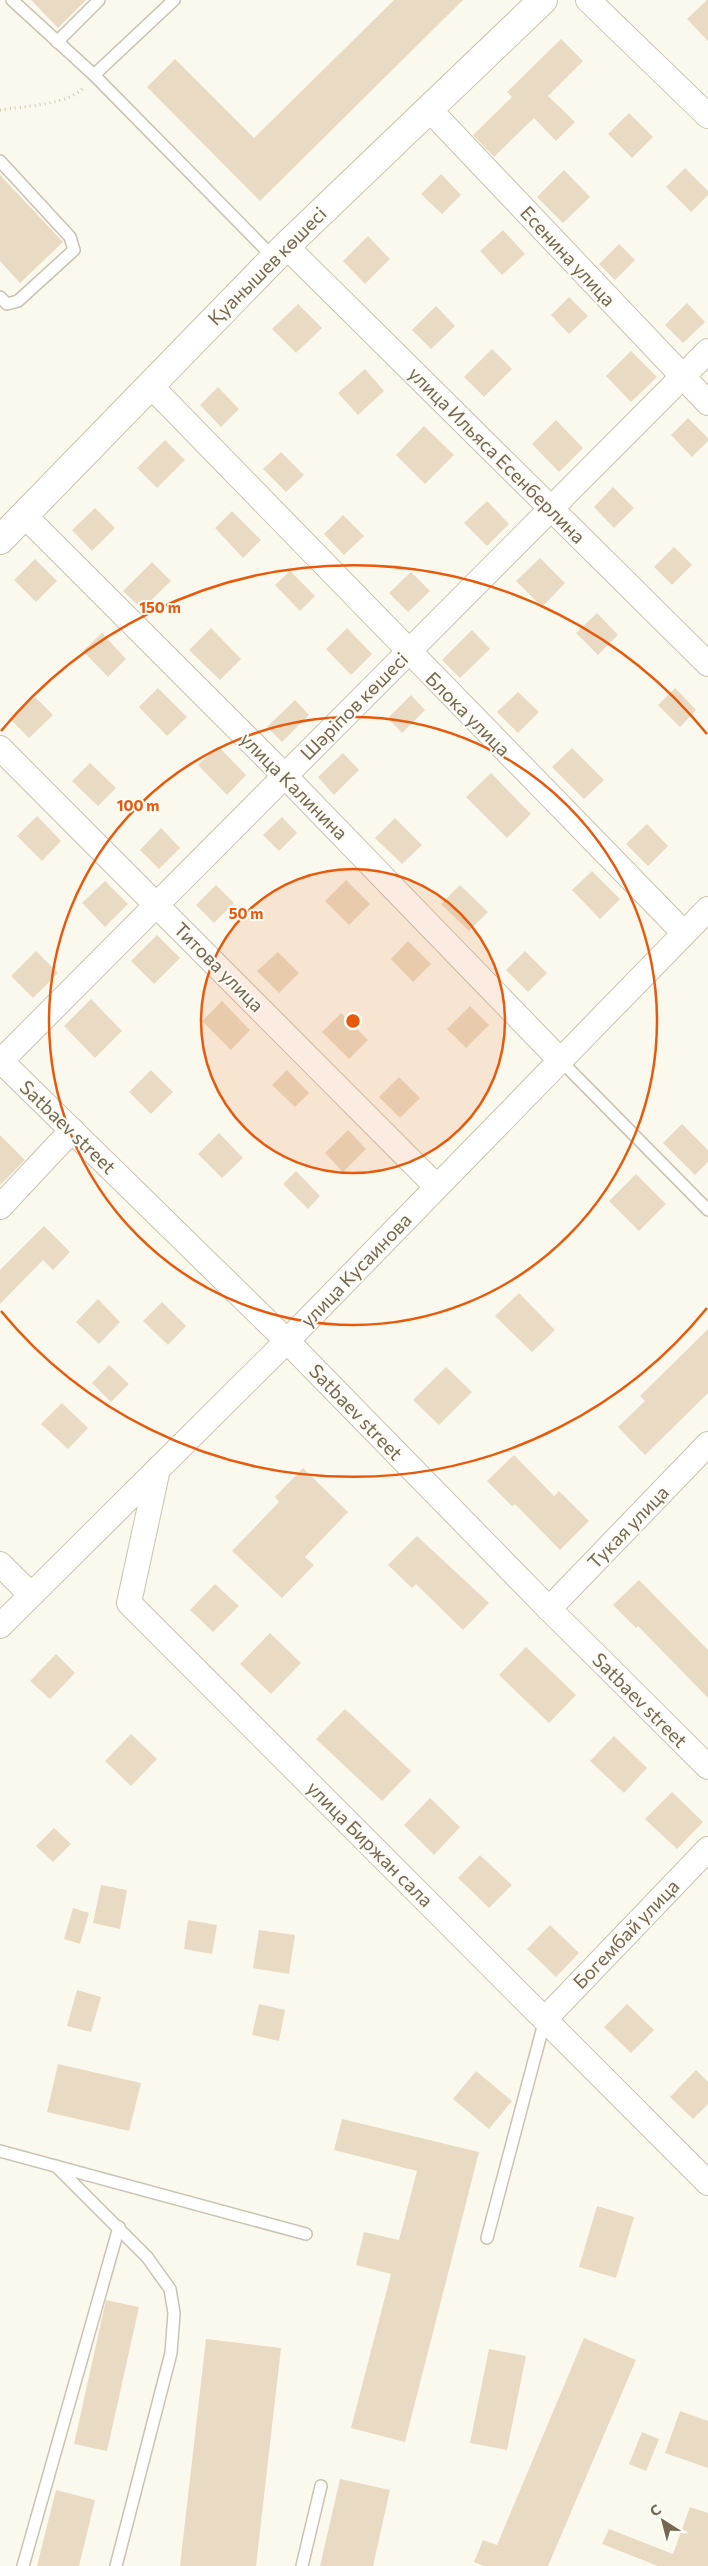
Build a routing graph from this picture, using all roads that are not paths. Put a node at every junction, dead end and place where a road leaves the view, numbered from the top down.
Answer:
1 (12, 0) edge
2 (99, 0) edge
3 (174, 0) edge
4 (542, 0) edge
5 (588, 0) edge
6 (57, 42) junction
7 (94, 75) junction
8 (429, 109) junction
9 (708, 116) edge
10 (0, 161) edge
11 (280, 252) junction
12 (0, 297) edge
13 (708, 351) edge
14 (683, 376) junction
15 (150, 385) junction
16 (708, 403) edge
17 (550, 509) junction
18 (25, 516) junction
19 (0, 540) edge
20 (408, 652) junction
21 (708, 664) edge
22 (0, 748) edge
23 (285, 776) junction
24 (157, 905) junction
25 (708, 908) edge
26 (684, 933) junction
27 (560, 1060) junction
28 (1, 1061) edge
29 (72, 1130) junction
30 (436, 1187) junction
31 (0, 1207) edge
32 (708, 1210) edge
33 (287, 1341) junction
34 (708, 1444) edge
35 (158, 1469) junction
36 (0, 1564) edge
37 (31, 1595) junction
38 (549, 1609) junction
39 (0, 1626) edge
40 (708, 1767) edge
41 (708, 1849) edge
42 (544, 2019) junction
43 (0, 2151) edge
44 (56, 2166) junction
45 (708, 2183) edge
46 (118, 2227) junction
47 (306, 2234) dead end
48 (487, 2238) dead end
49 (321, 2486) dead end
50 (23, 2566) edge
51 (116, 2566) edge
52 (302, 2566) edge

1 - 6 lane
2 - 6 lane
3 - 7 lane
4 - 8 street, Қуанышев көшесі
5 - 9 street
6 - 7 lane
7 - 11 lane
8 - 11 street, Қуанышев көшесі
8 - 14 street, Есенина улица
10 - 12 lane
11 - 15 street, Қуанышев көшесі
11 - 17 street, улица Ильяса Есенберлина
13 - 14 street, Шәріпов көшесі
14 - 16 street, Есенина улица
14 - 17 street, Шәріпов көшесі
15 - 18 street, Қуанышев көшесі
15 - 20 street, Блока улица
17 - 20 street, Шәріпов көшесі
17 - 21 street, улица Ильяса Есенберлина
18 - 19 street, Қуанышев көшесі
18 - 23 street, улица Калинина
20 - 23 street, Шәріпов көшесі
20 - 26 street, Блока улица
22 - 24 street, Титова улица
23 - 24 street, Шәріпов көшесі
23 - 27 street, улица Калинина
24 - 28 street, Шәріпов көшесі
24 - 30 street, Титова улица
25 - 26 street, улица Кусаинова
26 - 27 street, улица Кусаинова
27 - 30 street, улица Кусаинова
27 - 32 lane
28 - 29 street, Satbaev street
29 - 31 street
29 - 33 street, Satbaev street
30 - 33 street, улица Кусаинова
33 - 35 street, улица Кусаинова
33 - 38 street, Satbaev street
34 - 38 street, Тукая улица
35 - 37 street, улица Кусаинова
35 - 42 street, улица Биржан сала
36 - 37 street
37 - 39 street, улица Кусаинова
38 - 40 street, Satbaev street
41 - 42 street, Богембай улица
42 - 45 street, улица Биржан сала
42 - 48 lane
43 - 44 lane
44 - 46 lane
44 - 47 lane
46 - 50 lane
46 - 51 lane
49 - 52 lane

